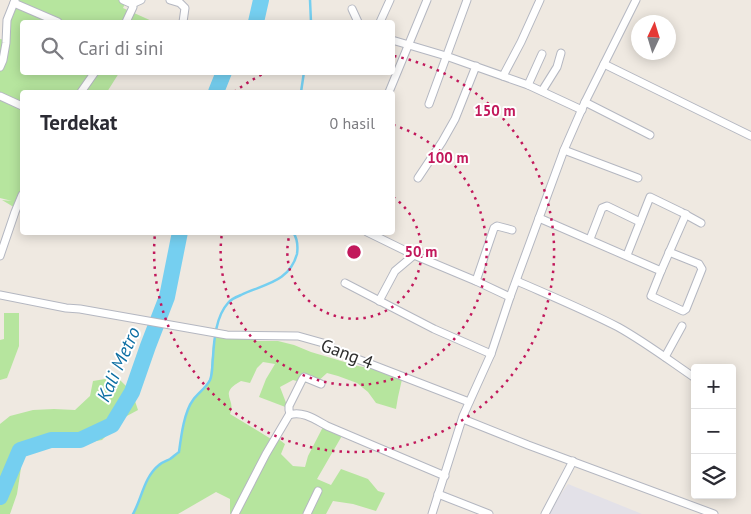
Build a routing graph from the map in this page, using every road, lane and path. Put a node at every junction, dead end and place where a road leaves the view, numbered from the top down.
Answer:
1 (123, 0) edge
2 (141, 0) edge
3 (170, 0) edge
4 (390, 0) edge
5 (427, 0) edge
6 (467, 0) edge
7 (540, 0) edge
8 (636, 0) edge
9 (14, 1) edge
10 (132, 4) junction
11 (352, 9) dead end
12 (54, 20) edge
13 (127, 20) edge
14 (183, 20) edge
15 (357, 20) edge
16 (381, 20) edge
17 (395, 41) edge
18 (409, 46) junction
19 (561, 53) dead end
20 (542, 54) dead end
21 (446, 56) junction
22 (604, 64) junction
23 (476, 66) junction
24 (0, 67) edge
25 (93, 75) edge
26 (503, 76) junction
27 (528, 85) junction
28 (82, 90) edge
29 (390, 90) edge
30 (542, 91) junction
31 (0, 96) edge
32 (585, 102) junction
33 (429, 104) dead end
34 (20, 105) edge
35 (582, 110) junction
36 (650, 135) dead end
37 (751, 136) edge
38 (564, 150) junction
39 (418, 178) dead end
40 (638, 178) dead end
41 (20, 200) edge
42 (686, 214) junction
43 (539, 218) junction
44 (640, 222) junction
45 (701, 223) dead end
46 (512, 230) dead end
47 (373, 235) edge
48 (590, 239) junction
49 (669, 252) junction
50 (414, 255) junction
51 (626, 255) junction
52 (0, 256) edge
53 (660, 271) junction
54 (476, 281) junction
55 (517, 281) junction
56 (345, 283) dead end
57 (0, 295) edge
58 (510, 297) junction
59 (379, 301) junction
60 (682, 326) dead end
61 (491, 354) junction
62 (665, 357) junction
63 (691, 375) edge
64 (321, 384) dead end
65 (469, 404) junction
66 (290, 414) junction
67 (463, 418) junction
68 (573, 461) junction
69 (444, 476) junction
70 (318, 492) dead end
71 (438, 494) junction
72 (235, 514) edge
73 (307, 514) edge
74 (432, 514) edge
75 (489, 514) edge
76 (545, 514) edge
77 (714, 514) edge

1 - 10 street
2 - 10 street
3 - 14 street
4 - 16 street
5 - 18 street
6 - 21 street
7 - 26 street
8 - 22 street
9 - 12 street
9 - 24 street
10 - 13 street
11 - 15 street
17 - 18 street
18 - 21 street
18 - 29 street
19 - 30 street
20 - 27 street
21 - 23 street
21 - 33 street
22 - 32 street
22 - 37 street
23 - 26 street
23 - 39 street
25 - 28 street
26 - 27 street
27 - 30 street
30 - 35 street
31 - 34 street
32 - 35 street
32 - 36 street
35 - 38 street
38 - 40 street
38 - 43 street
41 - 52 street
42 - 44 street
42 - 45 street
42 - 49 street
43 - 48 street
43 - 55 street
44 - 48 street
44 - 51 street
46 - 54 street
47 - 50 street
48 - 51 street
49 - 53 street
49 - 53 street
50 - 54 street
50 - 59 street
51 - 53 street
54 - 58 street
55 - 58 street
55 - 62 street
56 - 59 street
57 - 65 street, Gang 4
58 - 61 street
59 - 61 street
60 - 62 street
61 - 65 street
62 - 63 street
64 - 66 street
65 - 67 street
66 - 69 street
66 - 72 street
67 - 68 street
67 - 69 street
68 - 76 street
68 - 77 street
69 - 71 street
70 - 73 street
71 - 74 street
71 - 75 street

